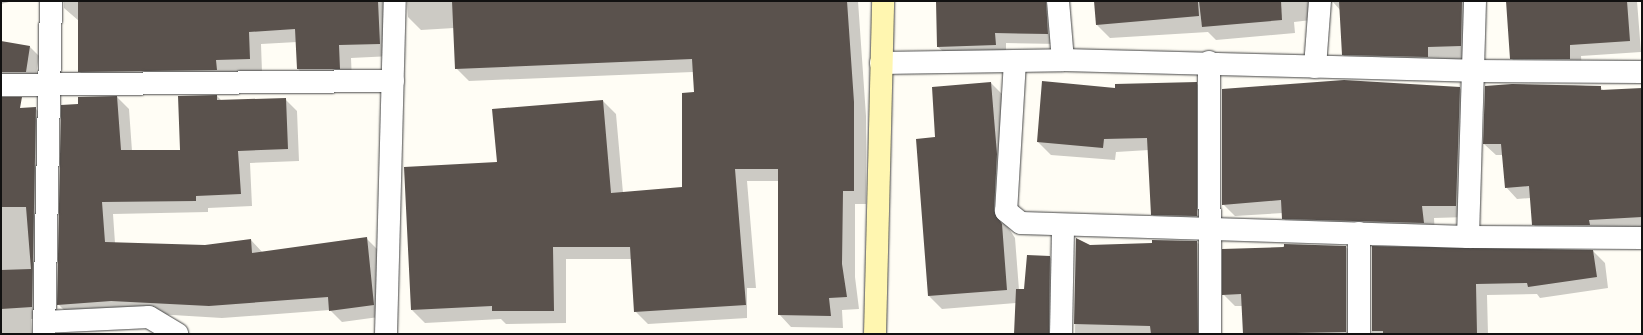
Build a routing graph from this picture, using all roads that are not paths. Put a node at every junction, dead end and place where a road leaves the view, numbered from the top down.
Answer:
1 (51, 1) edge
2 (395, 1) edge
3 (883, 1) edge
4 (1058, 1) edge
5 (1320, 1) edge
6 (1475, 1) edge
7 (1063, 60) junction
8 (1015, 61) junction
9 (1210, 62) junction
10 (881, 64) junction
11 (1315, 67) junction
12 (1473, 71) junction
13 (1642, 72) edge
14 (393, 81) junction
15 (1, 85) edge
16 (50, 85) junction
17 (1063, 227) junction
18 (1211, 228) junction
19 (1359, 233) junction
20 (1468, 237) junction
21 (1642, 238) edge
22 (44, 328) edge
23 (177, 334) edge
24 (386, 334) edge
25 (876, 334) edge
26 (1061, 334) edge
27 (1210, 334) edge
28 (1359, 334) edge

1 - 16 street
2 - 14 street
3 - 10 street
4 - 7 street
5 - 11 street
6 - 12 street
7 - 8 street
7 - 9 street
8 - 10 street
8 - 17 street
9 - 11 street
9 - 18 street
10 - 25 street
11 - 12 street
12 - 13 street
12 - 20 street
14 - 16 street
14 - 24 street
15 - 16 street
16 - 22 street
17 - 18 street
17 - 26 street
18 - 19 street
18 - 27 street
19 - 20 street
19 - 28 street
20 - 21 street
22 - 23 street

